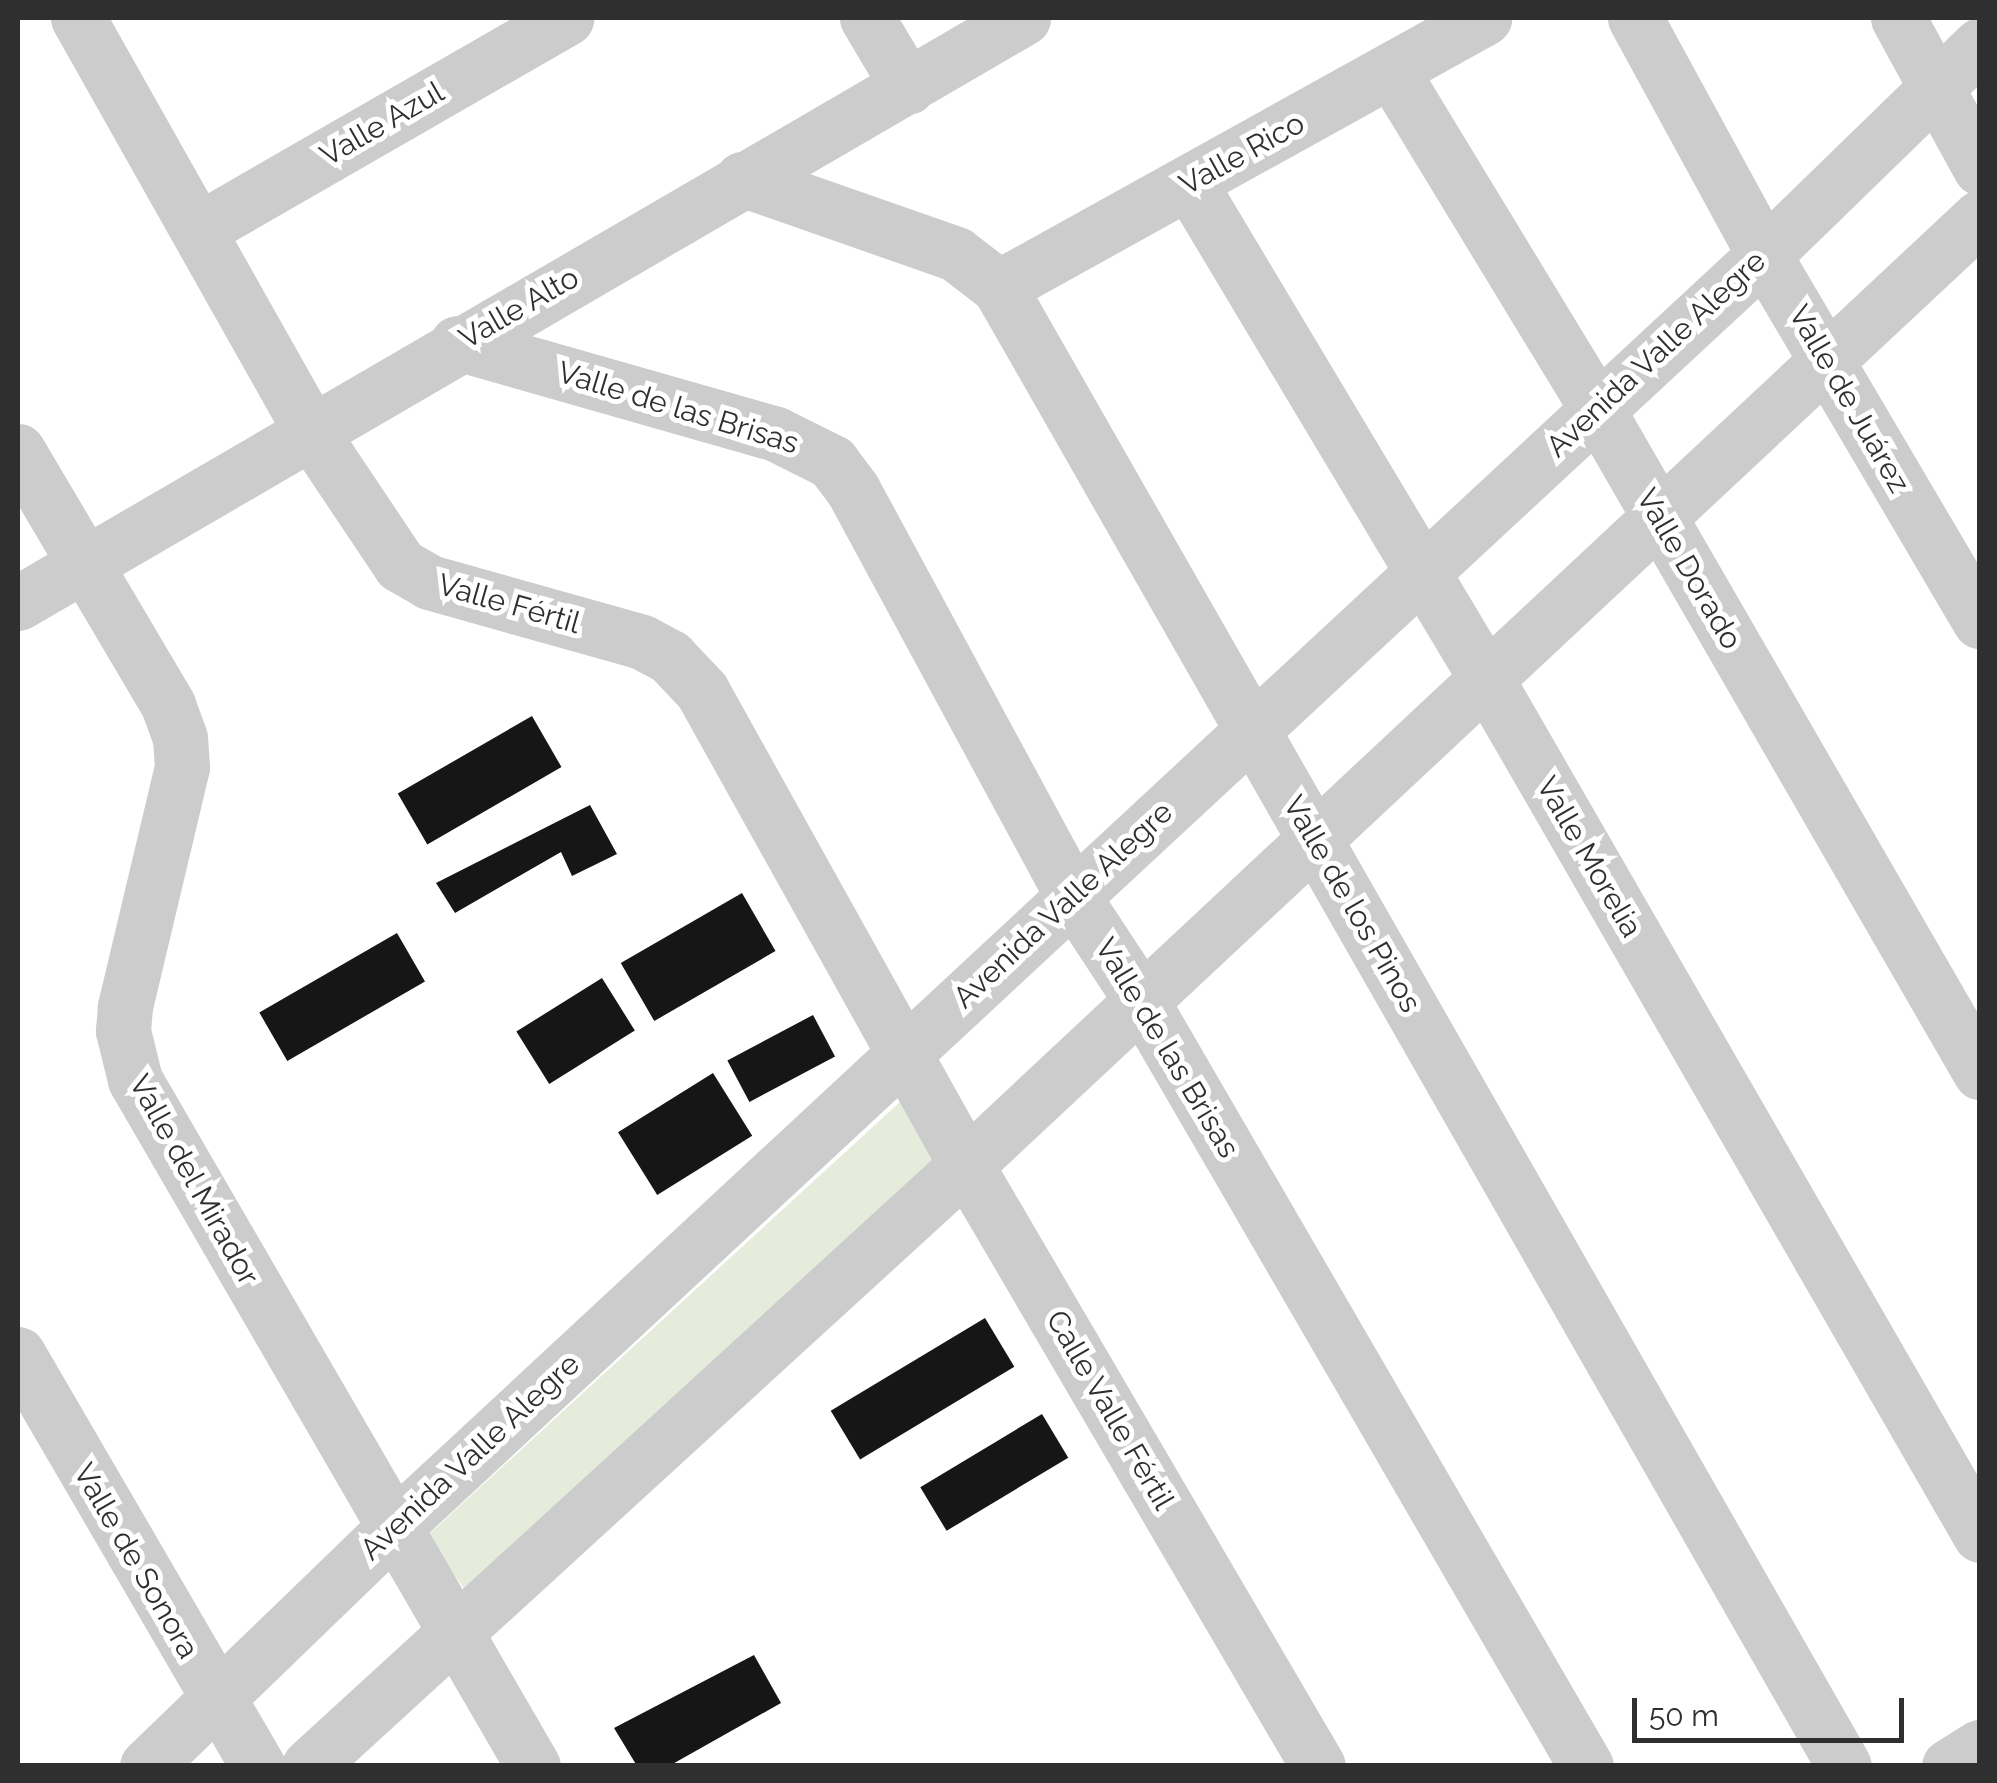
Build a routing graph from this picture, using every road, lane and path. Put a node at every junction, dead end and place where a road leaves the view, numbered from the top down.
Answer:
1 (566, 18) edge
2 (867, 18) edge
3 (1024, 18) edge
4 (1634, 18) edge
5 (1898, 18) edge
6 (89, 21) edge
7 (1455, 25) edge
8 (1980, 45) edge
9 (1391, 70) junction
10 (908, 87) junction
11 (1935, 88) junction
12 (1980, 168) edge
13 (742, 179) junction
14 (1190, 184) junction
15 (1980, 217) edge
16 (198, 230) junction
17 (1764, 255) junction
18 (999, 286) junction
19 (456, 343) junction
20 (1826, 360) junction
21 (1597, 409) junction
22 (311, 432) junction
23 (18, 451) edge
24 (1659, 517) junction
25 (86, 564) junction
26 (1420, 571) junction
27 (18, 603) edge
28 (1980, 621) edge
29 (1487, 680) junction
30 (1251, 727) junction
31 (1314, 838) junction
32 (1074, 898) junction
33 (1141, 1000) junction
34 (904, 1054) junction
35 (1980, 1072) edge
36 (966, 1165) junction
37 (18, 1354) edge
38 (391, 1530) junction
39 (1980, 1535) edge
40 (457, 1636) junction
41 (217, 1700) junction
42 (1980, 1747) edge
43 (147, 1766) edge
44 (258, 1766) edge
45 (309, 1766) edge
46 (533, 1766) edge
47 (1318, 1766) edge
48 (1586, 1766) edge
49 (1844, 1766) edge
50 (1948, 1766) edge

1 - 16 street, Valle Azul
2 - 10 street
3 - 10 street, Valle Alto
4 - 17 street, Valle de Juárez
5 - 11 street
6 - 16 street, Valle Fértil
7 - 9 street, Valle Rico
8 - 11 street, Avenida Valle Alegre
9 - 14 street, Valle Rico
9 - 21 street, Valle Dorado
10 - 13 street, Valle Alto
11 - 12 street
11 - 17 street, Avenida Valle Alegre
13 - 18 street, Valle de los Pinos
13 - 19 street, Valle Alto
14 - 18 street, Valle Rico
14 - 26 street, Valle Morelia
15 - 20 street
16 - 22 street, Valle Fértil
17 - 20 street, Valle de Juárez
17 - 21 street, Avenida Valle Alegre
18 - 30 street, Valle de los Pinos
19 - 22 street, Valle Alto
19 - 32 street, Valle de las Brisas
20 - 24 street
20 - 28 street, Valle de Juárez
21 - 24 street, Valle Dorado
21 - 26 street, Avenida Valle Alegre
22 - 25 street, Valle Alto
22 - 34 street, Valle Fértil
23 - 25 street, Valle del Mirador
24 - 29 street
24 - 35 street, Valle Dorado
25 - 27 street, Valle Alto
25 - 38 street, Valle del Mirador
26 - 29 street, Valle Morelia
26 - 30 street, Avenida Valle Alegre
29 - 31 street
29 - 39 street, Valle Morelia
30 - 31 street, Valle de los Pinos
30 - 32 street, Avenida Valle Alegre
31 - 33 street
31 - 49 street, Valle de los Pinos
32 - 33 street, Valle de las Brisas
32 - 34 street, Avenida Valle Alegre
33 - 36 street
33 - 48 street, Valle de las Brisas
34 - 36 street, Calle Valle Fértil
34 - 38 street, Avenida Valle Alegre
36 - 40 street
36 - 47 street, Calle Valle Fértil
37 - 41 street, Valle de Sonora
38 - 40 street, Valle del Mirador
38 - 41 street, Avenida Valle Alegre
40 - 45 street
40 - 46 street, Valle del Mirador
41 - 43 street, Avenida Valle Alegre
41 - 44 street, Valle de Sonora
42 - 50 street

